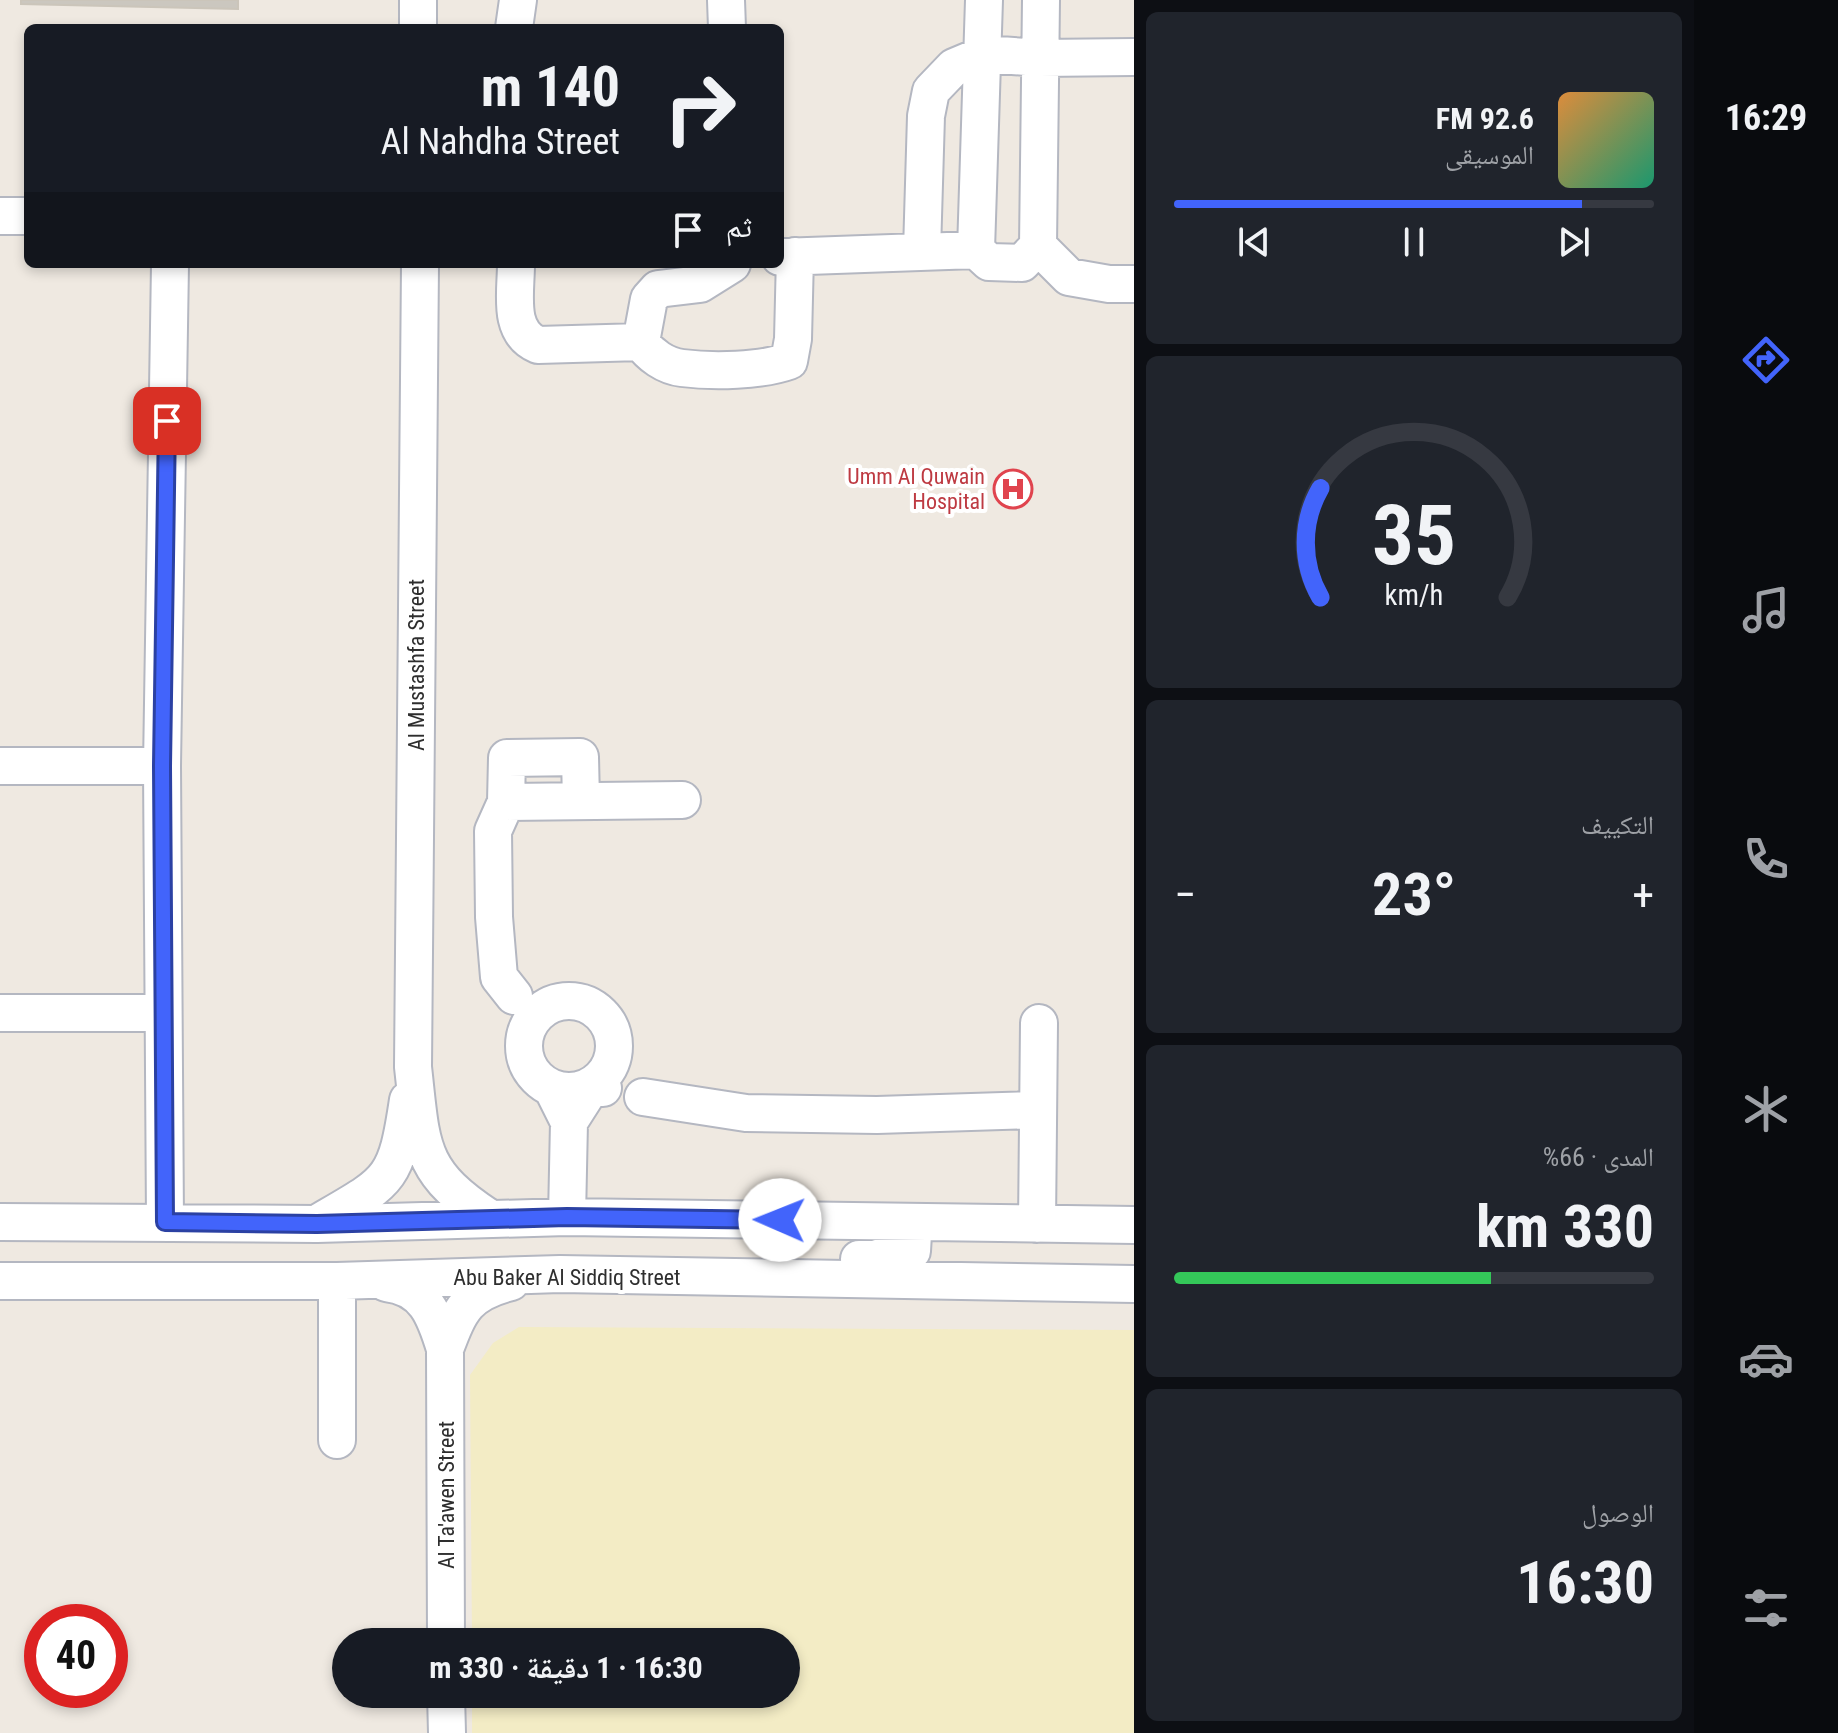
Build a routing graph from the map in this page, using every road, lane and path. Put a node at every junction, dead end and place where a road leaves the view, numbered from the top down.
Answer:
1 (418, 0) edge
2 (518, 0) edge
3 (726, 0) edge
4 (984, 0) edge
5 (1041, 0) edge
6 (418, 24) edge
7 (515, 24) edge
8 (727, 24) edge
9 (985, 54) junction
10 (1134, 57) edge
11 (1040, 58) junction
12 (0, 216) edge
13 (24, 216) edge
14 (1038, 246) junction
15 (976, 250) junction
16 (922, 251) junction
17 (788, 256) edge
18 (170, 268) edge
19 (420, 268) edge
20 (516, 268) edge
21 (726, 268) edge
22 (1134, 284) edge
23 (641, 342) junction
24 (0, 766) edge
25 (162, 766) junction
26 (682, 800) dead end
27 (514, 996) junction
28 (561, 1001) junction
29 (0, 1013) edge
30 (162, 1013) junction
31 (1039, 1023) dead end
32 (524, 1042) junction
33 (614, 1048) junction
34 (413, 1067) junction
35 (592, 1086) junction
36 (552, 1088) junction
37 (643, 1097) junction
38 (1036, 1110) junction
39 (569, 1122) junction
40 (488, 1217) junction
41 (567, 1217) junction
42 (872, 1221) junction
43 (0, 1222) edge
44 (165, 1222) junction
45 (317, 1224) junction
46 (1037, 1224) junction
47 (1134, 1225) edge
48 (598, 1275) junction
49 (0, 1281) edge
50 (349, 1281) junction
51 (1134, 1284) edge
52 (445, 1349) junction
53 (337, 1440) dead end
54 (446, 1628) edge
55 (446, 1708) edge
56 (447, 1733) edge

1 - 6 street
2 - 7 street
3 - 8 street
4 - 9 street
5 - 11 street
9 - 11 street
9 - 15 street
9 - 16 street
10 - 11 street
11 - 14 street
12 - 13 street
14 - 15 street
14 - 22 street
15 - 16 street
16 - 17 street
17 - 23 street
18 - 25 street
19 - 34 street, Al Mustashfa Street
20 - 23 street
21 - 23 street
24 - 25 street
25 - 30 street
26 - 27 street
27 - 28 street
27 - 32 street
28 - 32 street
28 - 33 street
29 - 30 street
30 - 44 street
31 - 38 street
32 - 36 street
33 - 35 street
33 - 37 street
34 - 40 street, Al Mustashfa Street
34 - 45 street, Al Mustashfa Street
35 - 36 street
35 - 37 street
35 - 39 street
36 - 39 street
37 - 38 street
38 - 46 street
39 - 41 street
40 - 41 street
40 - 45 street
41 - 42 street
42 - 46 street
42 - 48 street
43 - 44 street
44 - 45 street
46 - 47 street
48 - 50 street, Abu Baker Al Siddiq Street
48 - 51 street, Abu Baker Al Siddiq Street
48 - 52 street, Al Ta'awen Street
49 - 50 street, Abu Baker Al Siddiq Street
50 - 52 street, Al Ta'awen Street
50 - 53 street
52 - 54 street, Al Ta'awen Street
55 - 56 street

